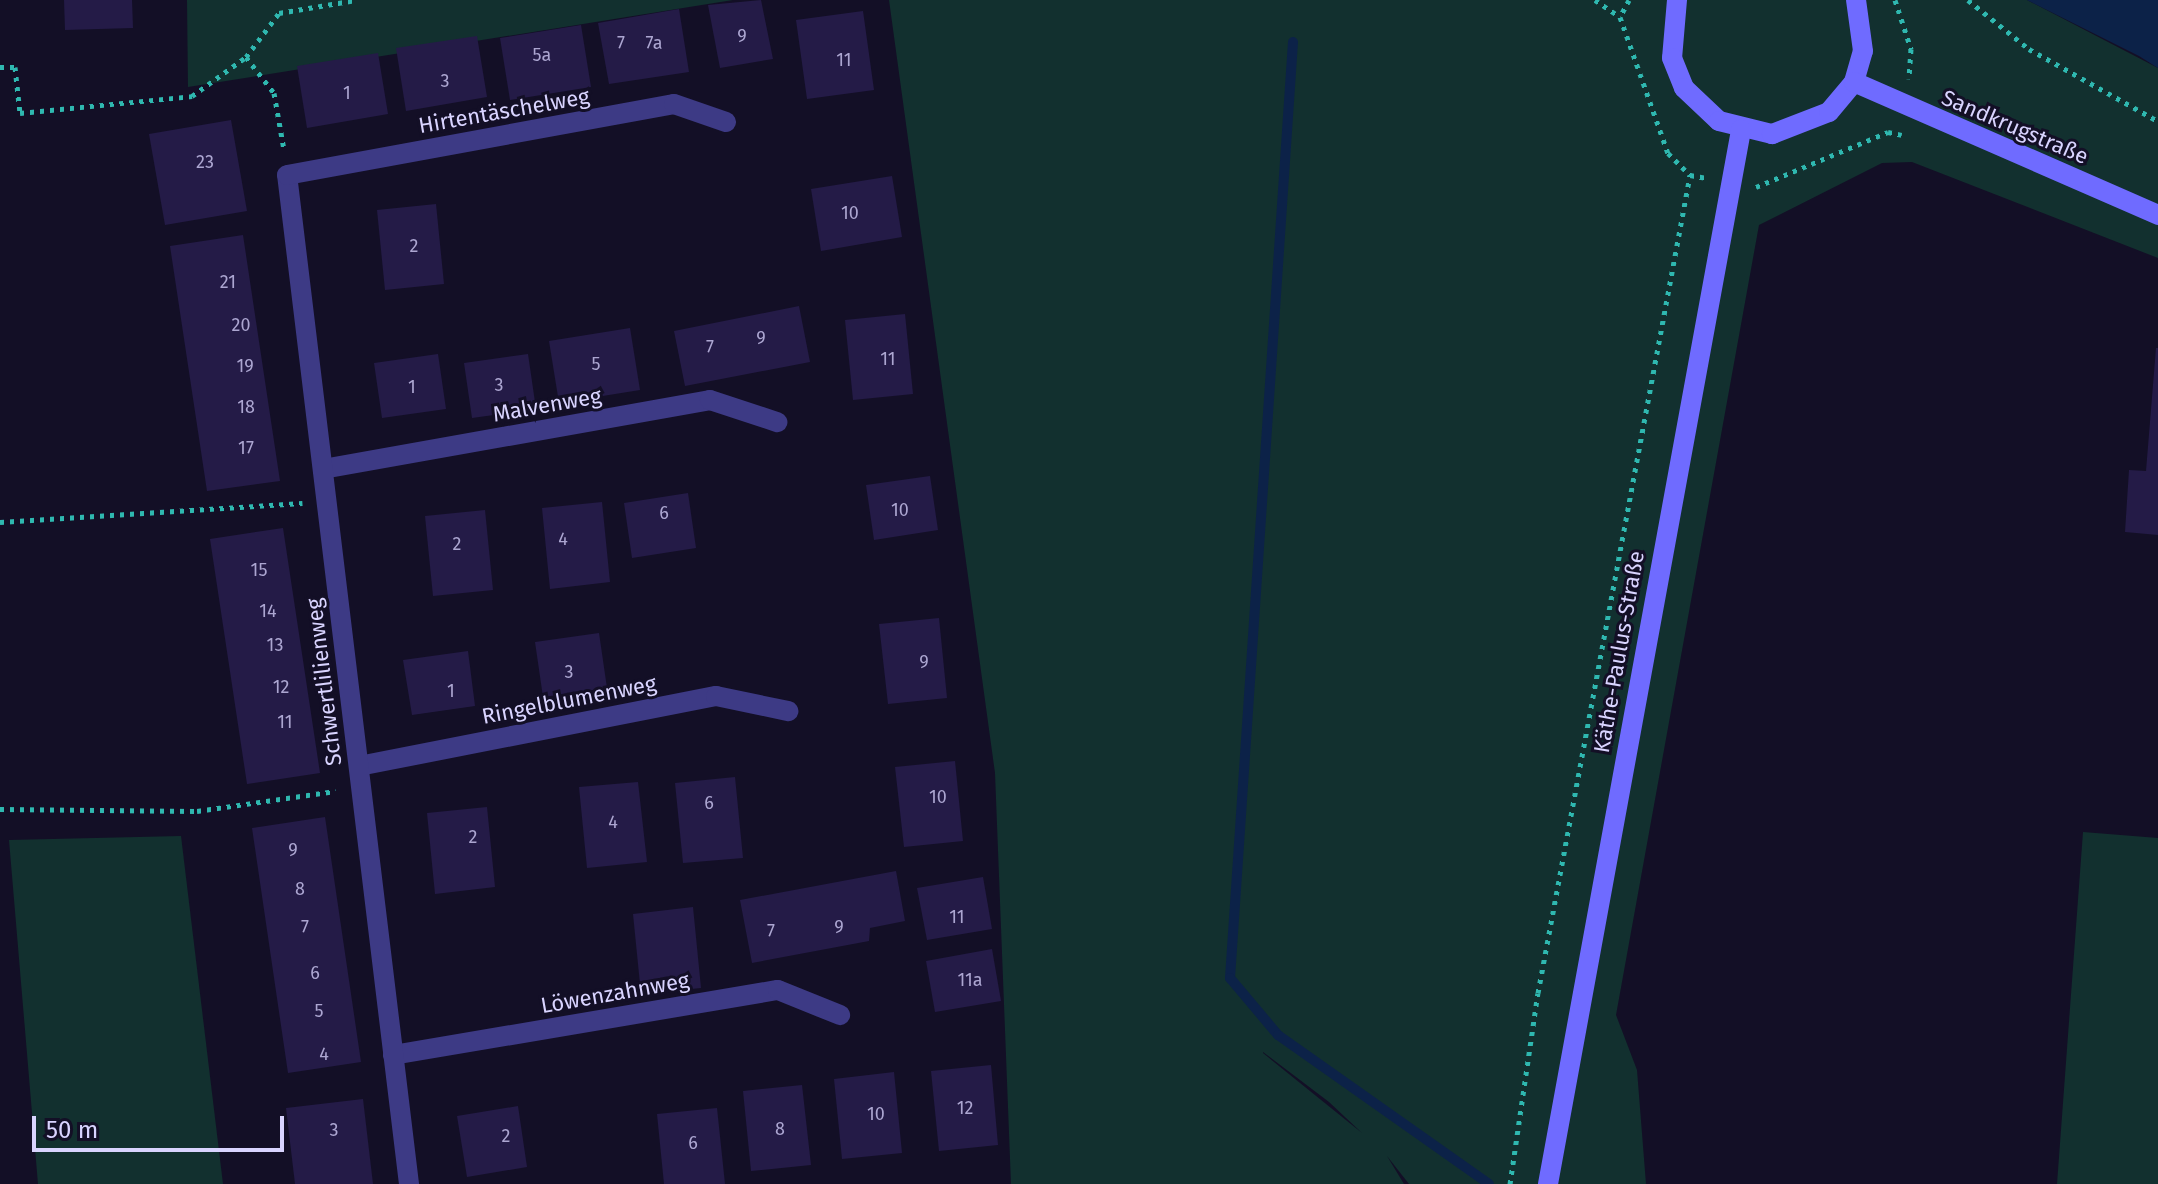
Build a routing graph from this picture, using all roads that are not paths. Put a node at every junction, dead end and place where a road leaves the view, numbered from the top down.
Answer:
1 (1856, 0) edge
2 (1672, 2) edge
3 (1854, 82) junction
4 (726, 122) dead end
5 (1741, 130) junction
6 (287, 175) joint
7 (2158, 215) edge
8 (777, 422) dead end
9 (323, 469) junction
10 (788, 711) dead end
11 (359, 766) junction
12 (840, 1015) dead end
13 (393, 1055) junction
14 (409, 1184) edge
15 (1548, 1184) edge

1 - 3 street
2 - 5 street
3 - 5 street
3 - 7 street, Sandkrugstraße
4 - 6 street, Hirtentäschelweg
5 - 15 street, Käthe-Paulus-Straße
6 - 9 street, Schwertlilienweg
8 - 9 street, Malvenweg
9 - 11 street, Schwertlilienweg
10 - 11 street, Ringelblumenweg
11 - 13 street, Schwertlilienweg
12 - 13 street, Löwenzahnweg
13 - 14 street, Schwertlilienweg

